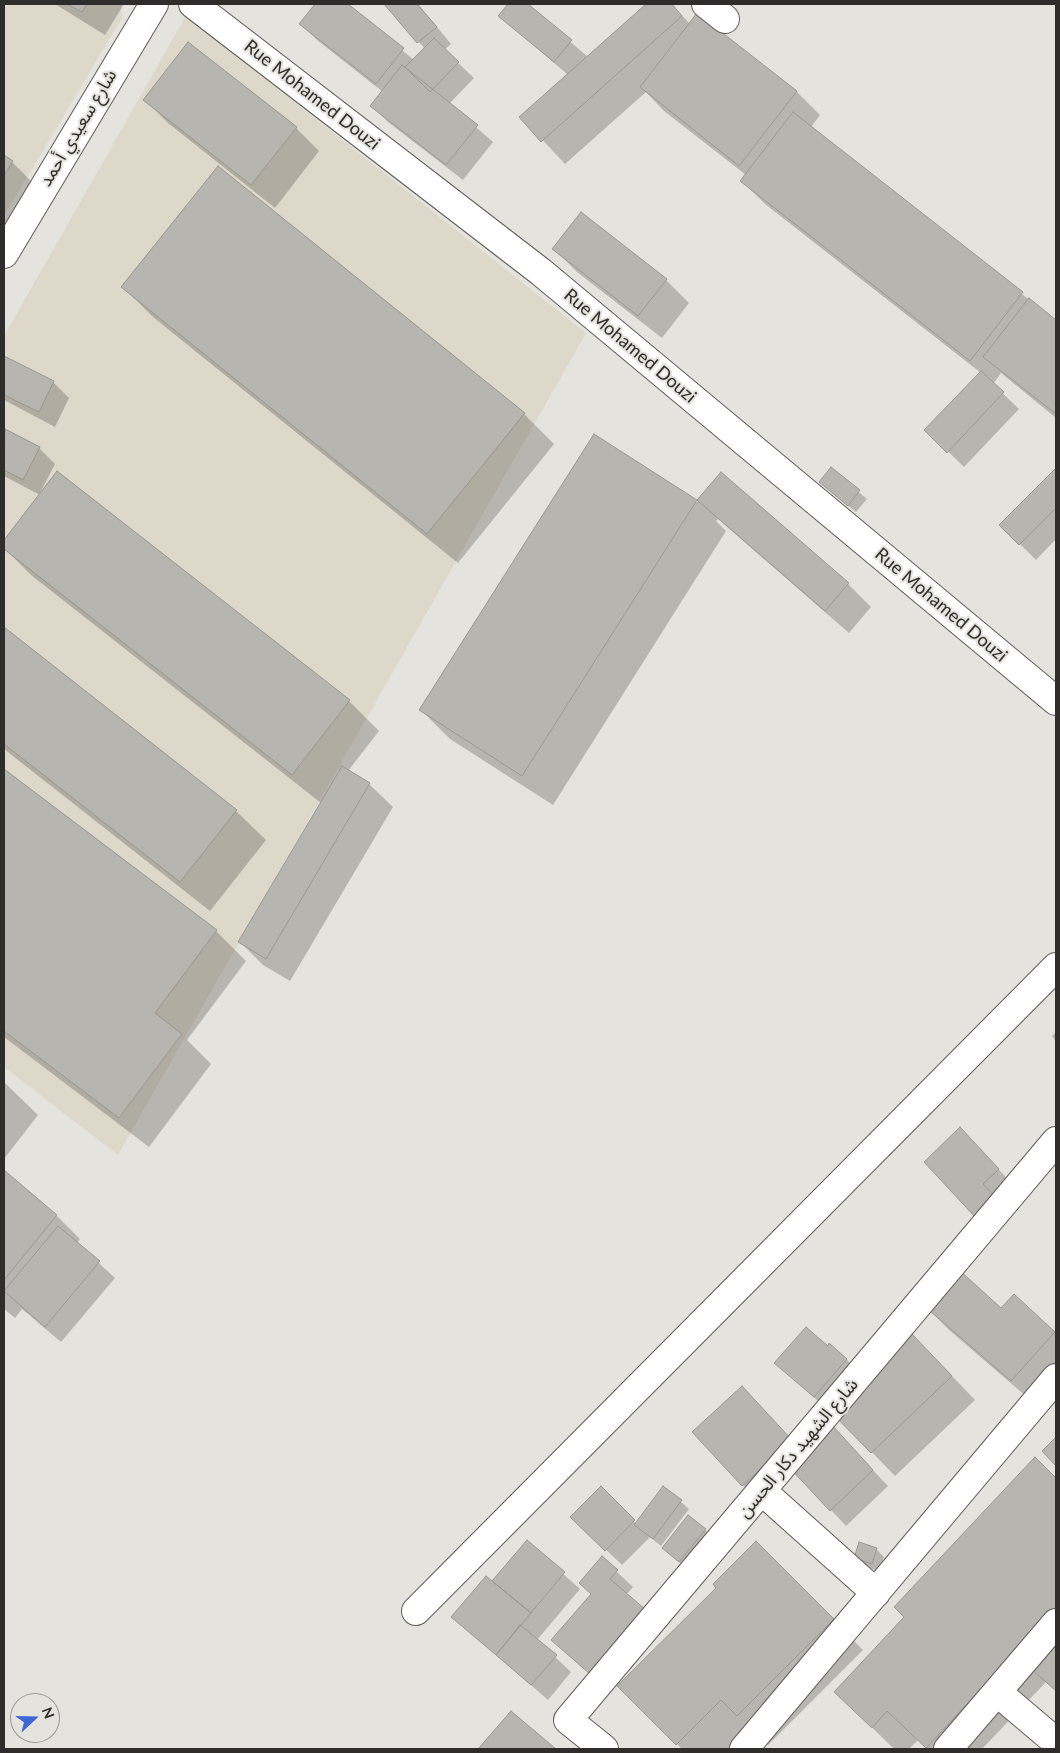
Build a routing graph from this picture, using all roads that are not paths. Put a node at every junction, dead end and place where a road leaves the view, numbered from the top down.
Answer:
1 (154, 4) edge
2 (193, 4) edge
3 (4, 254) edge
4 (1056, 701) edge
5 (1056, 967) edge
6 (1056, 1140) edge
7 (1056, 1378) edge
8 (762, 1491) junction
9 (876, 1593) junction
10 (416, 1612) dead end
11 (1056, 1623) edge
12 (997, 1692) junction
13 (1056, 1742) edge
14 (604, 1749) edge
15 (744, 1749) edge
16 (948, 1749) edge

1 - 3 street, شارع سعيدي أحمد
2 - 4 street, Rue Mohamed Douzi
5 - 10 street
6 - 8 street, شارع الشهيد دكار الحسن
7 - 9 street
8 - 9 street
8 - 14 street, شارع الشهيد دكار الحسن
9 - 15 street
11 - 12 street
12 - 13 street
12 - 16 street

